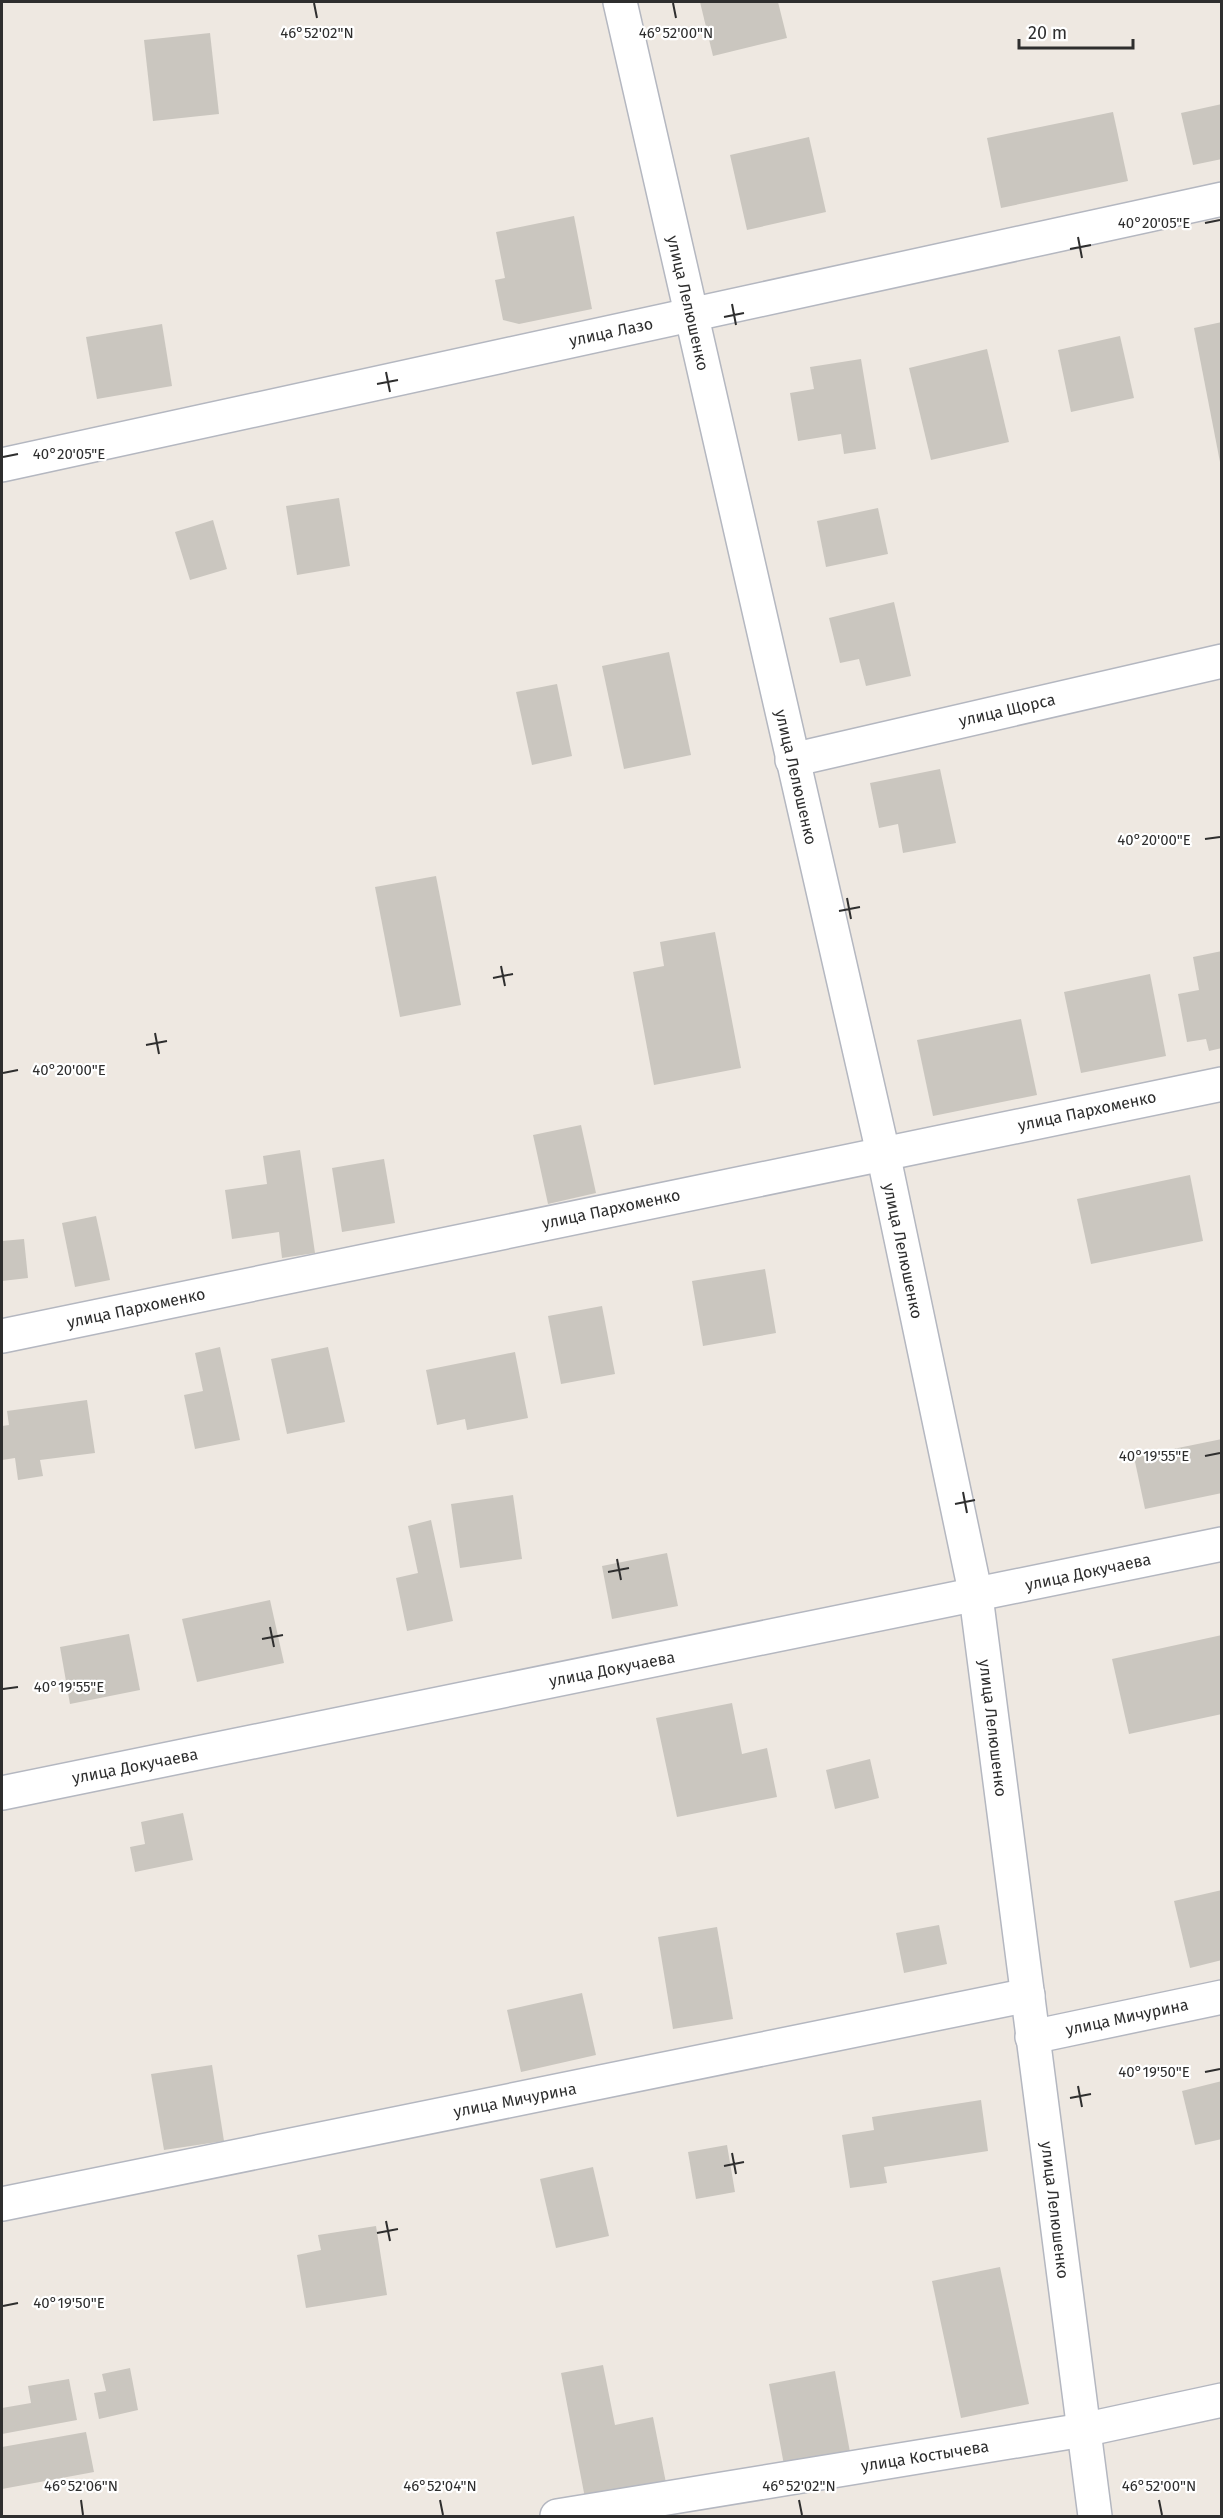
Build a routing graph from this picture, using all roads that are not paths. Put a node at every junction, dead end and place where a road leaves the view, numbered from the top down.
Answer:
1 (620, 2) edge
2 (1221, 199) edge
3 (691, 314) junction
4 (2, 465) edge
5 (1221, 661) edge
6 (792, 760) junction
7 (1221, 1084) edge
8 (883, 1153) junction
9 (2, 1336) edge
10 (1221, 1544) edge
11 (976, 1596) junction
12 (2, 1792) edge
13 (1028, 1995) junction
14 (1221, 1997) edge
15 (1032, 2037) junction
16 (2, 2204) edge
17 (1221, 2400) edge
18 (1083, 2430) junction
19 (557, 2517) edge
20 (1095, 2517) edge

1 - 3 street, улица Лелюшенко
2 - 3 street, улица Лазо
3 - 4 street, улица Лазо
3 - 6 street, улица Лелюшенко
5 - 6 street, улица Щорса
6 - 8 street, улица Лелюшенко
7 - 8 street, улица Пархоменко
8 - 9 street, улица Пархоменко
8 - 11 street, улица Лелюшенко
10 - 11 street, улица Докучаева
11 - 12 street, улица Докучаева
11 - 13 street, улица Лелюшенко
13 - 15 street, улица Лелюшенко
13 - 16 street, улица Мичурина
14 - 15 street, улица Мичурина
15 - 18 street, улица Лелюшенко
17 - 18 street, улица Костычева
18 - 19 street, улица Костычева
18 - 20 street, улица Лелюшенко

